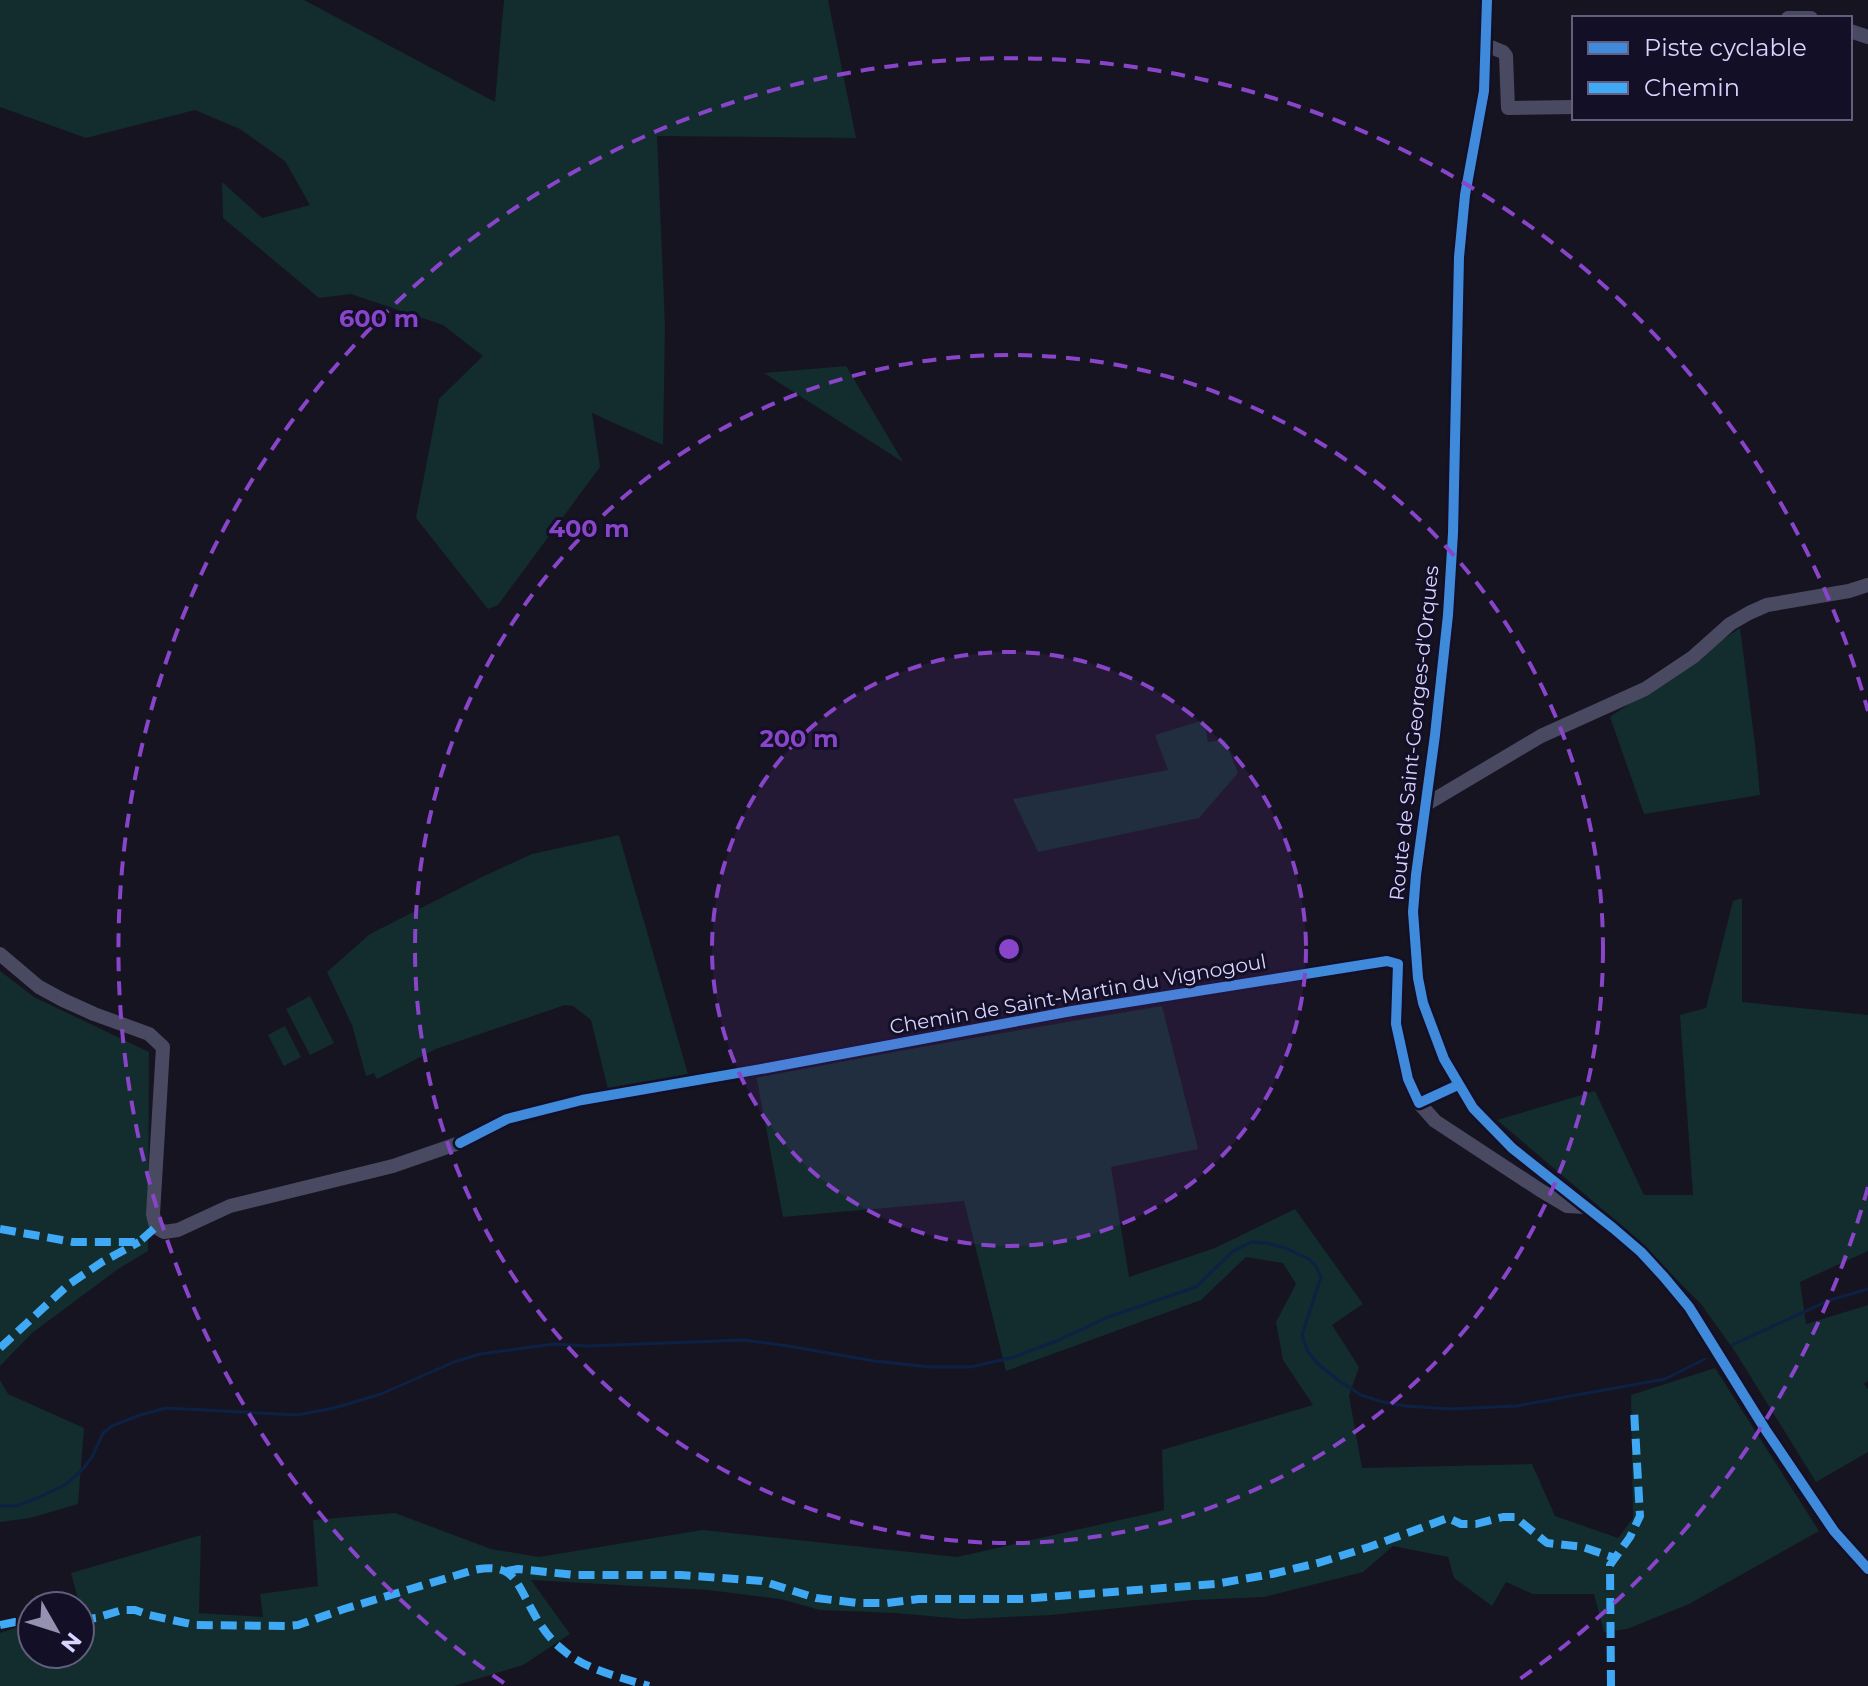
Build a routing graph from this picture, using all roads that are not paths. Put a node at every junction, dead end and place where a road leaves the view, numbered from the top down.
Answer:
1 (1487, 0) edge
2 (1486, 45) junction
3 (1572, 107) edge
4 (1868, 585) edge
5 (1425, 805) junction
6 (0, 954) edge
7 (1458, 1085) junction
8 (1419, 1103) junction
9 (1586, 1207) junction
10 (1868, 1569) edge

1 - 2 street, Route de Saint-Georges-d'Orques
2 - 3 street
2 - 5 street, Route de Saint-Georges-d'Orques
4 - 5 street
5 - 7 street, Route de Saint-Georges-d'Orques
6 - 8 street, Chemin de Saint-Martin du Vignogoul
7 - 8 street
7 - 9 street, Route de Saint-Georges-d'Orques
8 - 9 street, Chemin de Saint-Martin du Vignogoul
9 - 10 street, Route de Saint-Georges-d'Orques

